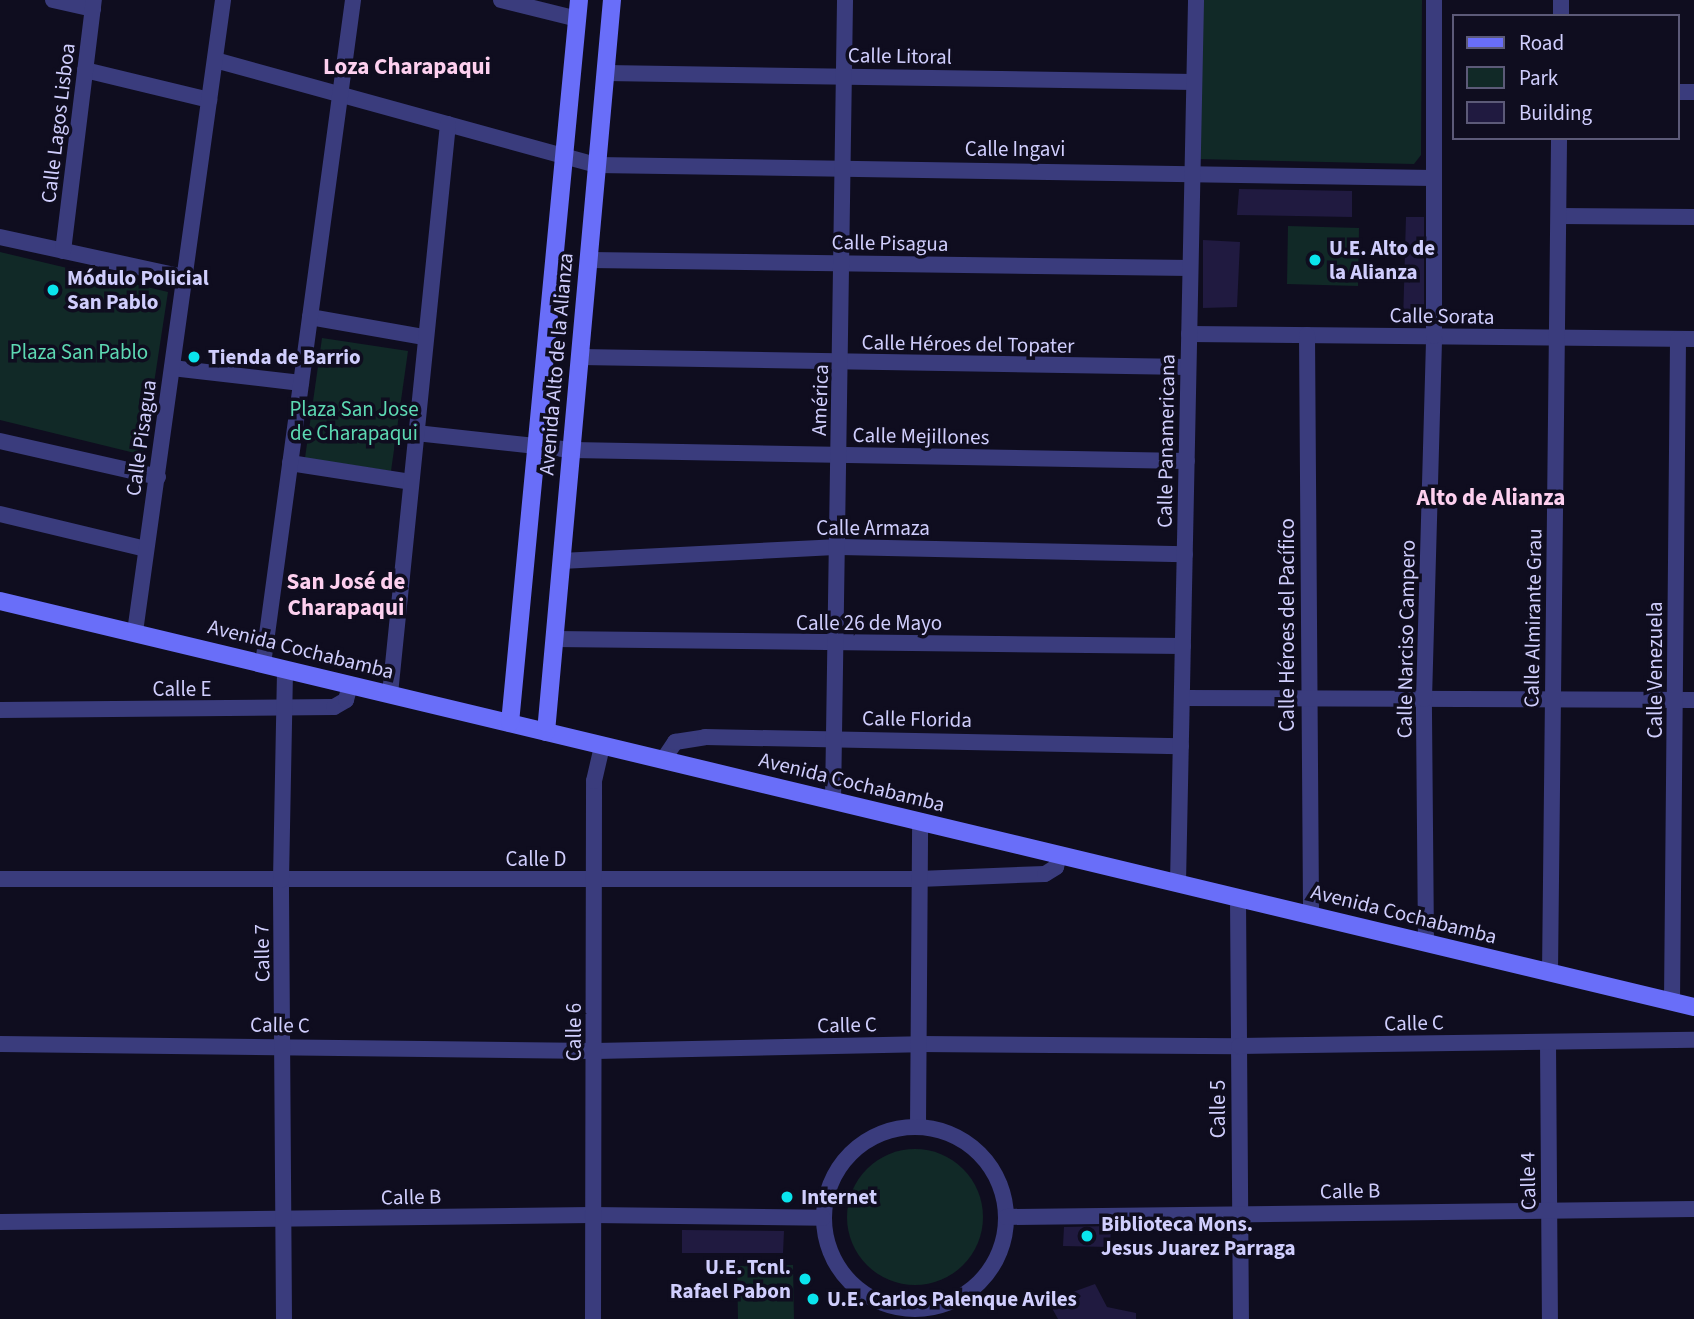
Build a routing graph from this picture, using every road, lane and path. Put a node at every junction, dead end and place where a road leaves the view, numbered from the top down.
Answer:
1 (53, 0) edge
2 (223, 0) edge
3 (353, 0) edge
4 (501, 0) edge
5 (579, 0) edge
6 (612, 0) edge
7 (845, 0) edge
8 (1196, 0) edge
9 (1434, 0) edge
10 (94, 5) edge
11 (578, 19) junction
12 (215, 60) junction
13 (86, 71) junction
14 (606, 74) junction
15 (844, 76) junction
16 (1194, 82) junction
17 (340, 94) junction
18 (209, 100) junction
19 (448, 124) junction
20 (1559, 140) edge
21 (565, 155) junction
22 (597, 165) junction
23 (841, 169) junction
24 (1192, 172) junction
25 (1433, 178) junction
26 (1559, 216) junction
27 (1694, 217) edge
28 (0, 237) edge
29 (63, 251) junction
30 (589, 260) junction
31 (839, 264) junction
32 (1190, 268) junction
33 (184, 277) junction
34 (310, 317) junction
35 (1189, 334) junction
36 (1307, 335) junction
37 (1434, 336) junction
38 (425, 337) junction
39 (1557, 338) junction
40 (1686, 339) edge
41 (580, 357) junction
42 (843, 363) junction
43 (172, 368) junction
44 (1188, 368) junction
45 (301, 383) junction
46 (416, 433) junction
47 (0, 441) edge
48 (537, 444) junction
49 (572, 450) junction
50 (840, 456) junction
51 (1187, 461) junction
52 (290, 463) junction
53 (158, 477) junction
54 (411, 482) junction
55 (0, 514) edge
56 (840, 547) junction
57 (146, 549) junction
58 (1185, 554) junction
59 (561, 561) junction
60 (0, 601) edge
61 (135, 632) junction
62 (554, 639) junction
63 (838, 645) junction
64 (1183, 646) junction
65 (263, 664) junction
66 (285, 669) junction
67 (350, 685) junction
68 (390, 694) junction
69 (1182, 698) junction
70 (1308, 698) junction
71 (1424, 699) junction
72 (1677, 700) junction
73 (1694, 700) edge
74 (1553, 701) junction
75 (282, 709) junction
76 (0, 710) edge
77 (510, 723) junction
78 (546, 732) junction
79 (837, 738) junction
80 (602, 745) junction
81 (1181, 746) junction
82 (663, 760) junction
83 (833, 801) junction
84 (920, 821) junction
85 (1059, 855) junction
86 (0, 879) edge
87 (919, 879) junction
88 (281, 880) junction
89 (594, 880) junction
90 (1178, 883) junction
91 (1238, 898) junction
92 (1311, 915) junction
93 (1426, 943) junction
94 (1550, 973) junction
95 (1672, 1002) junction
96 (1694, 1007) edge
97 (1694, 1040) edge
98 (1548, 1043) junction
99 (0, 1044) edge
100 (919, 1044) junction
101 (285, 1046) junction
102 (1239, 1046) junction
103 (595, 1051) junction
104 (918, 1126) junction
105 (1549, 1209) junction
106 (1694, 1209) edge
107 (1240, 1213) junction
108 (592, 1215) junction
109 (1006, 1217) junction
110 (823, 1218) junction
111 (283, 1220) junction
112 (0, 1222) edge
113 (916, 1314) edge
114 (284, 1319) edge
115 (593, 1319) edge
116 (1241, 1319) edge
117 (1550, 1319) edge

1 - 10 street
2 - 12 street, Calle Pisagua
3 - 17 street
4 - 11 street
5 - 11 street, Avenida Alto de la Alianza
6 - 14 street, Avenida Alto de la Alianza
7 - 15 street, América
8 - 16 street, Calle Panamericana
9 - 25 street, Calle Narciso Campero
10 - 13 street, Calle Lagos Lisboa
11 - 21 street, Avenida Alto de la Alianza
12 - 17 street, Calle Ingavi
12 - 18 street, Calle Pisagua
13 - 18 street
13 - 29 street, Calle Lagos Lisboa
14 - 15 street, Calle Litoral
14 - 22 street, Avenida Alto de la Alianza
15 - 16 street, Calle Litoral
15 - 23 street, América
16 - 24 street, Calle Panamericana
17 - 19 street, Calle Ingavi
17 - 34 street
18 - 33 street, Calle Pisagua
19 - 21 street, Calle Ingavi
19 - 38 street
20 - 26 street, Calle Almirante Grau
21 - 22 street, Calle Ingavi
21 - 48 street, Avenida Alto de la Alianza
22 - 23 street, Calle Ingavi
22 - 30 street, Avenida Alto de la Alianza
23 - 24 street, Calle Ingavi
23 - 31 street, América
24 - 25 street, Calle Ingavi
24 - 32 street, Calle Panamericana
25 - 37 street, Calle Narciso Campero
26 - 27 street
26 - 39 street, Calle Almirante Grau
28 - 29 street
29 - 33 street
30 - 31 street, Calle Pisagua
30 - 41 street, Avenida Alto de la Alianza
31 - 32 street, Calle Pisagua
31 - 42 street, América
32 - 35 street, Calle Panamericana
33 - 43 street, Calle Pisagua
34 - 38 street
34 - 45 street
35 - 36 street, Calle Sorata
35 - 44 street, Calle Panamericana
36 - 37 street, Calle Sorata
36 - 70 street, Calle Héroes del Pacífico
37 - 39 street, Calle Sorata
37 - 71 street, Calle Narciso Campero
38 - 46 street
39 - 40 street, Calle Sorata
39 - 74 street, Calle Almirante Grau
40 - 72 street, Calle Venezuela
41 - 42 street, Calle Héroes del Topater
41 - 49 street, Avenida Alto de la Alianza
42 - 44 street, Calle Héroes del Topater
42 - 50 street, América
43 - 45 street
43 - 53 street, Calle Pisagua
44 - 51 street, Calle Panamericana
45 - 52 street
46 - 48 street, Calle Mejillones
46 - 54 street
47 - 53 street
48 - 49 street, Calle Mejillones
48 - 77 street, Avenida Alto de la Alianza
49 - 50 street, Calle Mejillones
49 - 59 street, Avenida Alto de la Alianza
50 - 51 street, Calle Mejillones
50 - 56 street, América
51 - 58 street, Calle Panamericana
52 - 54 street
52 - 65 street
53 - 57 street, Calle Pisagua
54 - 68 street
55 - 57 street
56 - 58 street, Calle Armaza
56 - 59 street, Calle Armaza
56 - 63 street, América
57 - 61 street, Calle Pisagua
58 - 64 street, Calle Panamericana
59 - 62 street, Avenida Alto de la Alianza
60 - 61 street, Avenida Cochabamba
61 - 65 street, Avenida Cochabamba
62 - 63 street, Calle 26 de Mayo
62 - 78 street, Avenida Alto de la Alianza
63 - 64 street, Calle 26 de Mayo
63 - 79 street, América
64 - 69 street, Calle Panamericana
65 - 66 street, Avenida Cochabamba
66 - 67 street, Avenida Cochabamba
66 - 75 street, Calle 7
67 - 68 street, Avenida Cochabamba
67 - 75 street, Calle E
68 - 77 street, Avenida Cochabamba
69 - 70 street
69 - 81 street, Calle Panamericana
70 - 71 street
70 - 92 street, Calle Héroes del Pacífico
71 - 74 street
71 - 93 street, Calle Narciso Campero
72 - 73 street
72 - 74 street
72 - 95 street, Calle Venezuela
74 - 94 street, Calle Almirante Grau
75 - 76 street, Calle E
75 - 88 street, Calle 7
77 - 78 street, Avenida Cochabamba
78 - 80 street, Avenida Cochabamba
79 - 81 street, Calle Florida
79 - 82 street, Calle Florida
79 - 83 street, América
80 - 82 street, Avenida Cochabamba
80 - 89 street, Calle 6
81 - 90 street, Calle Panamericana
82 - 83 street, Avenida Cochabamba
83 - 84 street, Avenida Cochabamba
84 - 85 street, Avenida Cochabamba
84 - 87 street
85 - 87 street, Calle D
85 - 90 street, Avenida Cochabamba
86 - 88 street, Calle D
87 - 89 street, Calle D
87 - 100 street
88 - 89 street, Calle D
88 - 101 street, Calle 7
89 - 103 street, Calle 6
90 - 91 street, Avenida Cochabamba
91 - 92 street, Avenida Cochabamba
91 - 102 street, Calle 5
92 - 93 street, Avenida Cochabamba
93 - 94 street, Avenida Cochabamba
94 - 95 street, Avenida Cochabamba
95 - 96 street, Avenida Cochabamba
97 - 98 street, Calle C
98 - 102 street, Calle C
98 - 105 street, Calle 4
99 - 101 street, Calle C
100 - 102 street, Calle C
100 - 103 street, Calle C
100 - 104 street
101 - 103 street, Calle C
101 - 111 street, Calle 7
102 - 107 street, Calle 5
103 - 108 street, Calle 6
104 - 109 street
104 - 110 street
105 - 106 street, Calle B
105 - 107 street, Calle B
105 - 117 street, Calle 4
107 - 109 street, Calle B
107 - 116 street, Calle 5
108 - 110 street, Calle B
108 - 111 street, Calle B
108 - 115 street, Calle 6
109 - 113 street
110 - 113 street
111 - 112 street, Calle B
111 - 114 street, Calle 7

